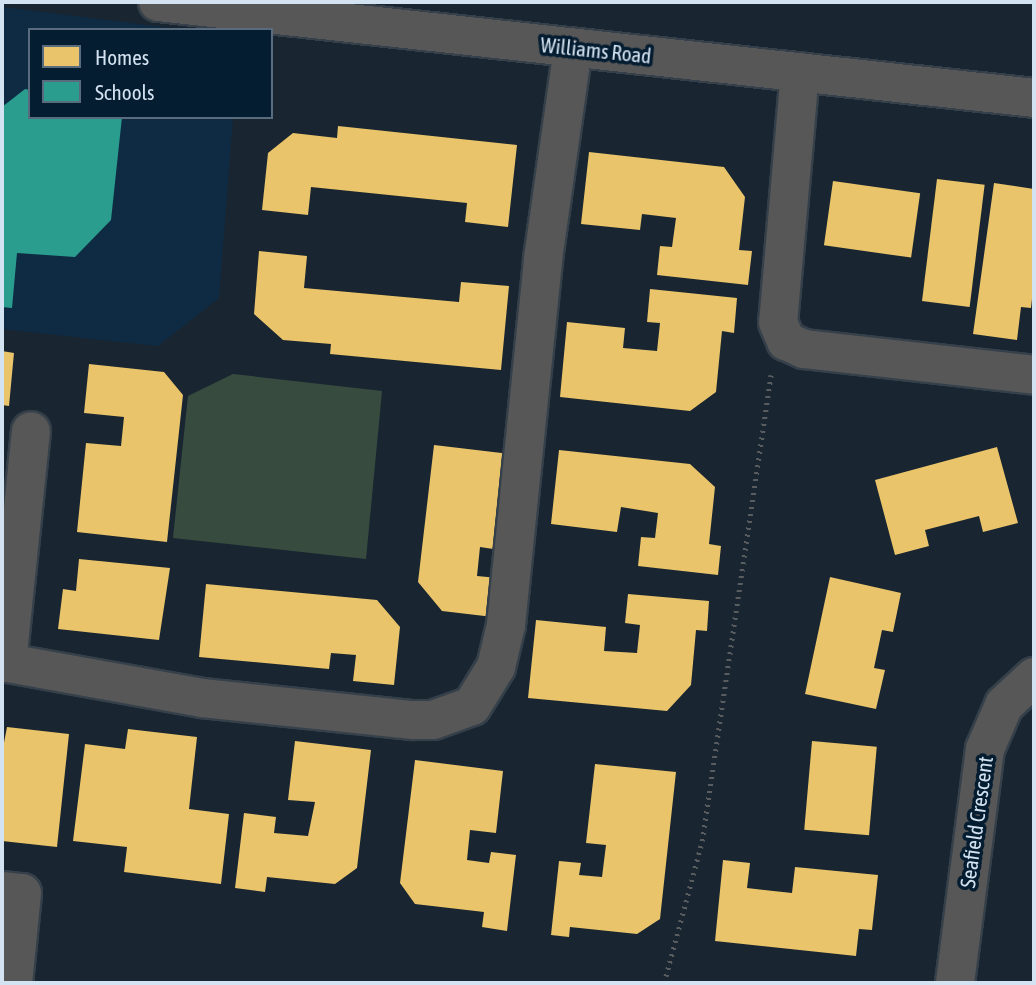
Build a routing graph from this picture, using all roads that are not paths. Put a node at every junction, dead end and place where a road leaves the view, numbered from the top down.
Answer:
1 (158, 2) edge
2 (573, 48) junction
3 (800, 72) junction
4 (1034, 97) edge
5 (1034, 375) edge
6 (31, 431) dead end
7 (4, 662) edge
8 (1034, 677) edge
9 (2, 891) edge
10 (13, 983) edge
11 (955, 983) edge

1 - 2 street, Williams Road
2 - 3 street, Williams Road
2 - 7 street
3 - 4 street, Williams Road
3 - 5 street
6 - 7 street
8 - 11 street, Seafield Crescent
9 - 10 street

